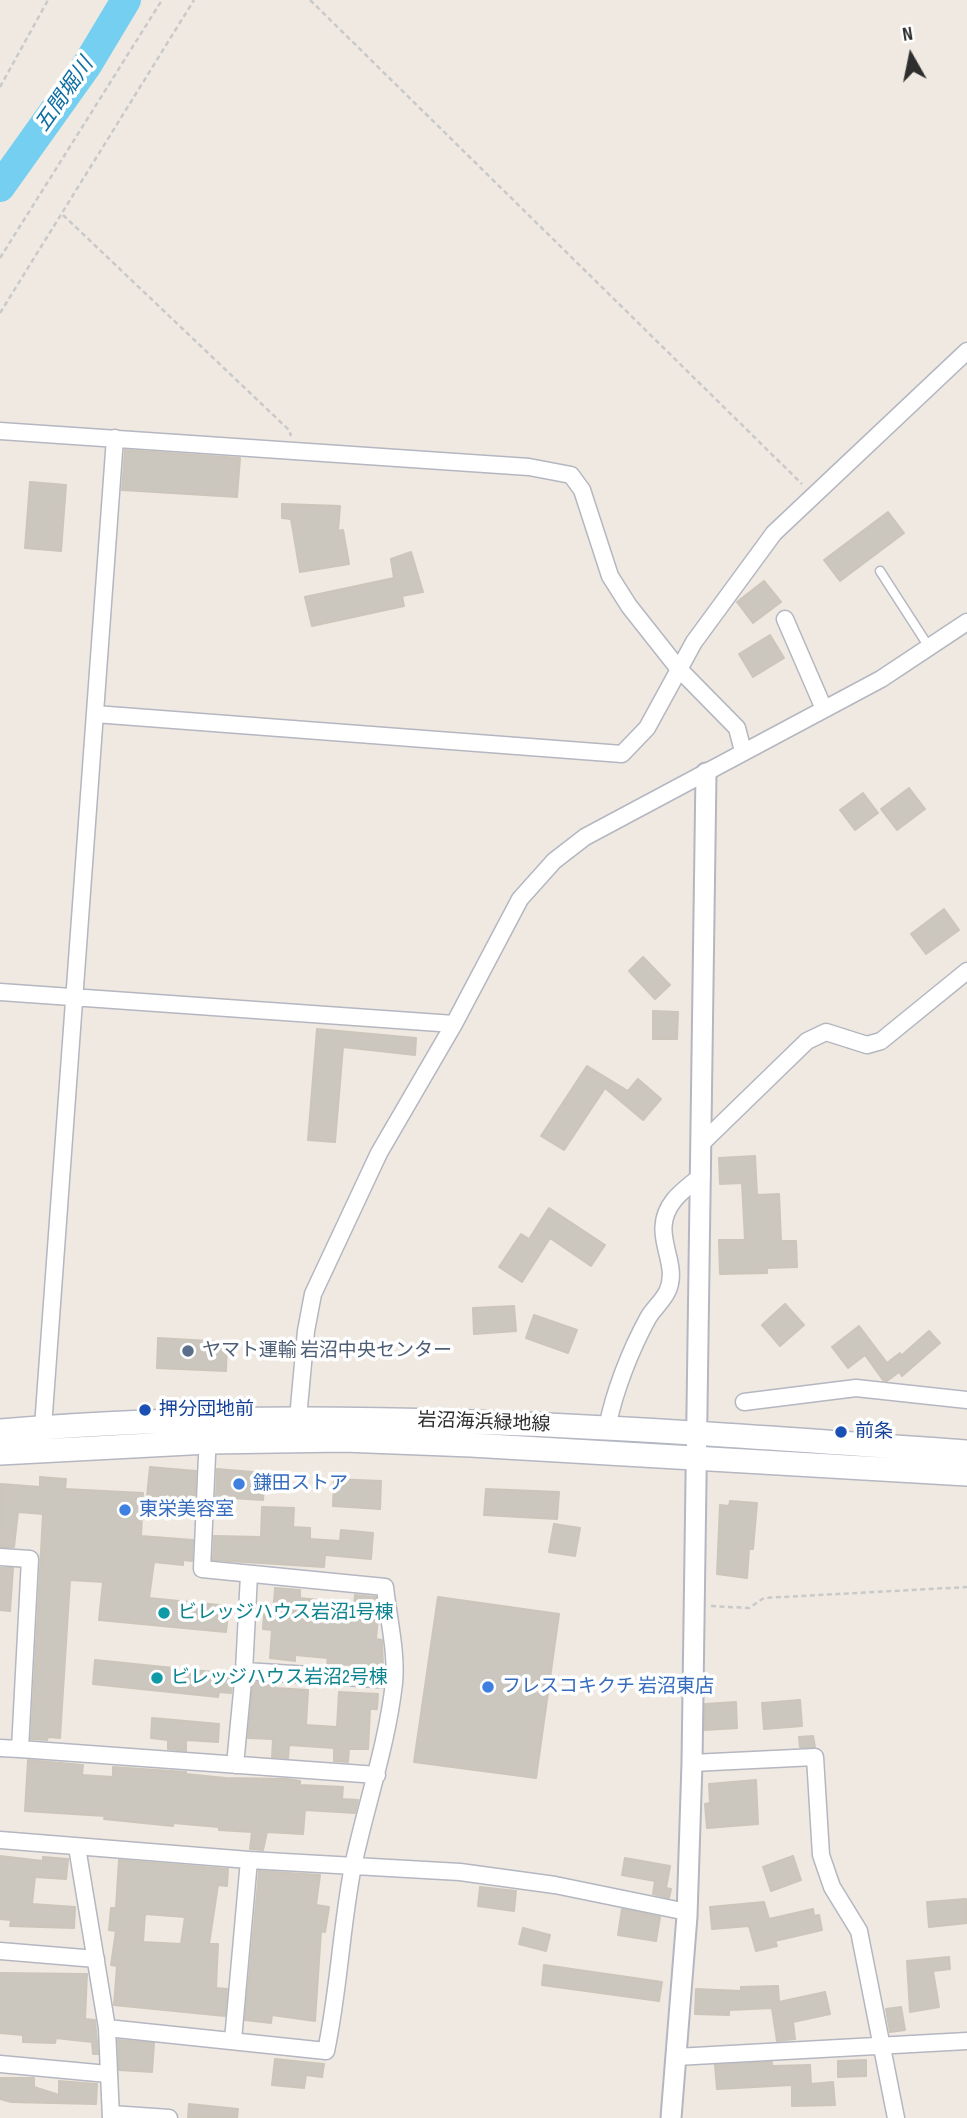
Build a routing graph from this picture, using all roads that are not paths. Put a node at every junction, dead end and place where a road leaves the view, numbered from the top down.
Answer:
1 (967, 351) edge
2 (0, 431) edge
3 (115, 438) junction
4 (880, 571) dead end
5 (785, 619) dead end
6 (967, 622) edge
7 (929, 648) junction
8 (678, 668) junction
9 (824, 709) junction
10 (95, 714) junction
11 (743, 751) junction
12 (706, 773) junction
13 (967, 971) edge
14 (0, 992) edge
15 (74, 997) junction
16 (454, 1024) junction
17 (703, 1142) junction
18 (702, 1175) junction
19 (967, 1400) edge
20 (744, 1402) dead end
21 (209, 1418) junction
22 (299, 1418) junction
23 (43, 1427) junction
24 (607, 1428) junction
25 (0, 1431) edge
26 (697, 1433) junction
27 (208, 1442) junction
28 (967, 1452) edge
29 (0, 1453) edge
30 (697, 1460) junction
31 (967, 1475) edge
32 (0, 1556) edge
33 (249, 1575) junction
34 (244, 1671) junction
35 (394, 1680) junction
36 (0, 1748) edge
37 (20, 1749) junction
38 (692, 1762) junction
39 (235, 1765) junction
40 (377, 1775) junction
41 (0, 1840) edge
42 (77, 1847) junction
43 (249, 1860) junction
44 (354, 1865) junction
45 (687, 1912) junction
46 (0, 1951) edge
47 (96, 1959) junction
48 (107, 2028) junction
49 (233, 2040) junction
50 (967, 2041) edge
51 (880, 2047) junction
52 (676, 2057) junction
53 (0, 2064) edge
54 (108, 2074) junction
55 (111, 2116) edge
56 (169, 2118) edge
57 (670, 2118) edge
58 (896, 2118) edge

1 - 8 street
2 - 3 street
3 - 8 street
3 - 10 street
4 - 7 lane
5 - 9 street
6 - 7 street
7 - 9 street
8 - 10 street
8 - 11 street
9 - 11 street
10 - 15 street
11 - 12 street
12 - 16 street
12 - 17 street
13 - 17 street
14 - 15 street
15 - 16 street
15 - 23 street
16 - 22 street
17 - 18 street
18 - 24 street
18 - 26 street
19 - 20 street
21 - 22 main road, 岩沼海浜緑地線
21 - 23 main road, 岩沼海浜緑地線
21 - 27 street
22 - 24 main road, 岩沼海浜緑地線
23 - 25 main road, 岩沼海浜緑地線
24 - 26 main road, 岩沼海浜緑地線
26 - 28 main road, 岩沼海浜緑地線
26 - 30 street
27 - 29 main road, 岩沼海浜緑地線
27 - 30 main road, 岩沼海浜緑地線
27 - 33 street
30 - 31 main road, 岩沼海浜緑地線
30 - 38 street
32 - 37 street
33 - 34 street
33 - 35 street
34 - 35 street
34 - 39 street
35 - 40 street
36 - 37 street
37 - 39 street
38 - 45 street
38 - 51 street
39 - 40 street
40 - 44 street
41 - 42 street
42 - 43 street
42 - 47 street
43 - 44 street
43 - 49 street
44 - 45 street
44 - 49 street
45 - 52 street
46 - 47 street
47 - 48 street
48 - 49 street
48 - 54 street
50 - 51 street
51 - 52 street
51 - 58 street
52 - 57 street
53 - 54 street
54 - 55 street
55 - 56 street

